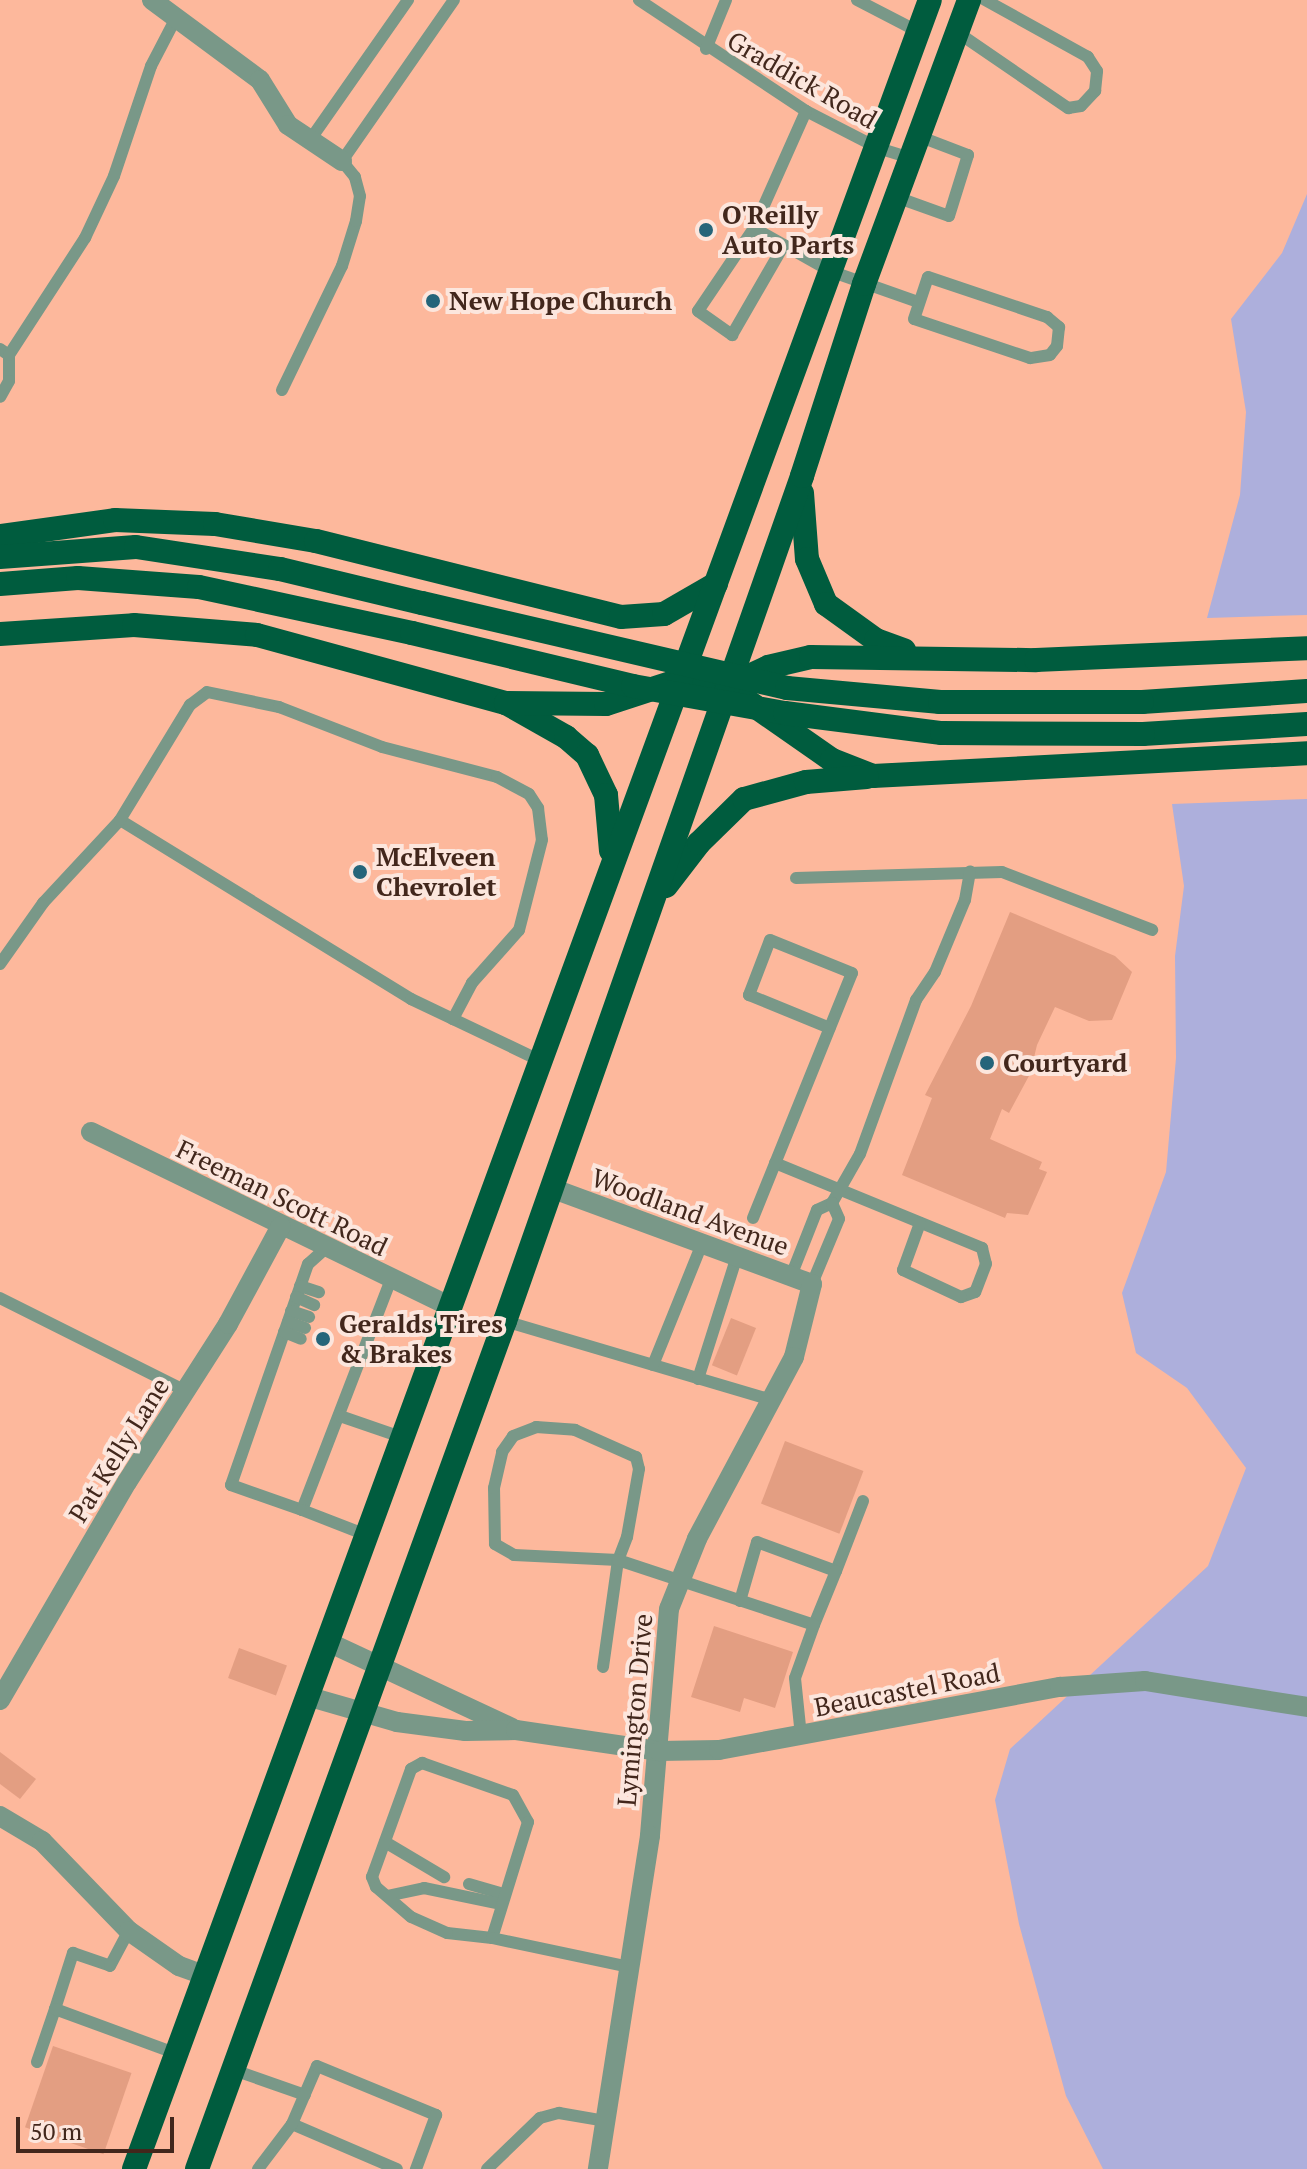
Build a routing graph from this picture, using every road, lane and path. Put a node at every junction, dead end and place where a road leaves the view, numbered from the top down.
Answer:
1 (152, 0) edge
2 (408, 0) edge
3 (454, 0) edge
4 (639, 0) edge
5 (726, 0) edge
6 (930, 0) edge
7 (969, 0) edge
8 (985, 0) edge
9 (861, 1) edge
10 (176, 18) junction
11 (919, 32) junction
12 (957, 32) junction
13 (706, 49) junction
14 (806, 111) junction
15 (310, 140) junction
16 (914, 147) junction
17 (878, 148) junction
18 (342, 161) junction
19 (896, 197) junction
20 (754, 228) junction
21 (784, 245) junction
22 (830, 271) junction
23 (864, 284) junction
24 (918, 302) junction
25 (4, 352) edge
26 (282, 390) dead end
27 (0, 397) edge
28 (802, 476) junction
29 (0, 536) edge
30 (0, 557) edge
31 (0, 584) edge
32 (716, 584) junction
33 (590, 612) junction
34 (0, 634) edge
35 (1307, 648) edge
36 (921, 656) junction
37 (680, 680) junction
38 (726, 686) junction
39 (1307, 691) edge
40 (506, 703) junction
41 (1307, 724) edge
42 (1307, 753) edge
43 (873, 776) junction
44 (120, 820) junction
45 (970, 871) junction
46 (610, 872) junction
47 (796, 878) dead end
48 (652, 904) junction
49 (1152, 930) dead end
50 (0, 964) edge
51 (453, 1019) junction
52 (830, 1028) junction
53 (541, 1061) junction
54 (91, 1132) dead end
55 (775, 1163) junction
56 (551, 1188) junction
57 (839, 1190) junction
58 (832, 1203) junction
59 (753, 1218) dead end
60 (920, 1223) junction
61 (281, 1226) junction
62 (702, 1244) junction
63 (326, 1248) junction
64 (737, 1256) junction
65 (791, 1276) junction
66 (391, 1279) junction
67 (812, 1284) junction
68 (298, 1292) junction
69 (0, 1298) edge
70 (452, 1307) junction
71 (310, 1316) junction
72 (505, 1321) junction
73 (288, 1322) junction
74 (653, 1365) junction
75 (698, 1379) junction
76 (186, 1391) junction
77 (771, 1400) junction
78 (333, 1421) junction
79 (404, 1438) junction
80 (863, 1501) dead end
81 (302, 1510) junction
82 (369, 1536) junction
83 (618, 1560) junction
84 (836, 1571) junction
85 (678, 1581) junction
86 (740, 1601) junction
87 (814, 1625) junction
88 (330, 1643) junction
89 (381, 1664) junction
90 (603, 1667) dead end
91 (310, 1697) junction
92 (0, 1700) edge
93 (1307, 1707) edge
94 (364, 1714) junction
95 (516, 1730) junction
96 (801, 1736) junction
97 (659, 1751) junction
98 (0, 1816) edge
99 (385, 1842) junction
100 (444, 1877) dead end
101 (469, 1884) dead end
102 (387, 1896) junction
103 (503, 1899) junction
104 (129, 1931) junction
105 (492, 1938) junction
106 (630, 1967) junction
107 (206, 1976) junction
108 (55, 2009) junction
109 (177, 2054) junction
110 (37, 2062) dead end
111 (234, 2070) junction
112 (305, 2095) junction
113 (606, 2121) junction
114 (292, 2124) junction
115 (134, 2169) edge
116 (197, 2169) edge
117 (258, 2169) edge
118 (397, 2169) edge
119 (416, 2169) edge
120 (487, 2169) edge
121 (598, 2169) edge

1 - 10 street
2 - 15 lane
3 - 18 lane
4 - 13 lane, Graddick Road
5 - 13 lane
6 - 11 highway
7 - 12 highway
8 - 12 lane
9 - 11 lane
10 - 15 street
10 - 25 lane
11 - 17 highway
12 - 16 highway
13 - 14 lane, Graddick Road
14 - 17 lane, Graddick Road
14 - 20 lane
15 - 18 street
16 - 17 lane, Graddick Road
16 - 19 highway
16 - 19 lane, Graddick Road
17 - 22 highway
18 - 26 lane
19 - 23 highway
20 - 21 lane
20 - 21 lane
21 - 22 lane
22 - 23 lane
22 - 32 highway
23 - 24 lane
23 - 28 highway
24 - 24 lane
25 - 27 lane
28 - 36 highway
28 - 38 highway
29 - 33 highway
30 - 39 highway, bridge
31 - 41 highway, bridge
32 - 33 highway
32 - 37 highway
33 - 37 highway
34 - 40 highway
35 - 36 highway
36 - 38 highway
37 - 38 highway
37 - 40 highway
37 - 46 highway
38 - 43 highway
38 - 48 highway
40 - 46 highway
42 - 43 highway
43 - 48 highway
44 - 50 lane
44 - 51 lane
44 - 51 lane
45 - 47 lane
45 - 49 lane
45 - 57 lane
46 - 53 highway
48 - 56 highway
51 - 53 lane
52 - 52 lane
52 - 55 lane
53 - 70 highway
54 - 61 street, Freeman Scott Road
55 - 57 lane
55 - 59 lane
56 - 62 street, Woodland Avenue
56 - 72 highway
57 - 58 lane
57 - 60 lane
58 - 65 lane
58 - 67 lane
60 - 60 lane
61 - 63 street, Freeman Scott Road
61 - 76 street, Pat Kelly Lane
62 - 64 street, Woodland Avenue
62 - 74 lane
63 - 66 street, Freeman Scott Road
63 - 68 lane
64 - 65 street, Woodland Avenue
64 - 75 lane
65 - 67 street, Woodland Avenue
66 - 70 street, Freeman Scott Road
66 - 78 lane
67 - 77 street, Lymington Drive
68 - 71 lane
68 - 73 lane
69 - 76 lane
70 - 79 highway
71 - 73 lane
71 - 73 lane
72 - 74 lane
72 - 89 highway
73 - 81 lane
74 - 75 lane
75 - 77 lane
76 - 92 street, Pat Kelly Lane
77 - 85 street, Lymington Drive
78 - 79 lane
78 - 81 lane
79 - 82 highway
80 - 84 lane
81 - 82 lane
82 - 88 highway
83 - 83 lane
83 - 85 lane
83 - 90 lane
84 - 86 lane
84 - 87 lane
85 - 86 lane
85 - 97 street, Lymington Drive
86 - 87 lane
87 - 96 lane
88 - 89 street, Beaucastel Road
88 - 91 highway
89 - 94 highway
89 - 95 street, Beaucastel Road
91 - 94 street, Beaucastel Road
91 - 107 highway
93 - 96 street, Beaucastel Road
94 - 95 street, Beaucastel Road
94 - 111 highway
95 - 97 street, Beaucastel Road
96 - 97 street, Beaucastel Road
97 - 106 street, Lymington Drive
98 - 104 street
99 - 100 lane
99 - 102 lane
99 - 103 lane
101 - 103 lane
102 - 103 lane
102 - 105 lane
103 - 105 lane
104 - 107 street
104 - 108 lane
105 - 106 lane
106 - 113 street, Lymington Drive
107 - 109 highway
108 - 109 lane
108 - 110 lane
109 - 115 highway
111 - 112 lane
111 - 116 highway
112 - 114 lane
112 - 119 lane
113 - 120 lane
113 - 121 street, Lymington Drive
114 - 117 lane
114 - 118 lane

